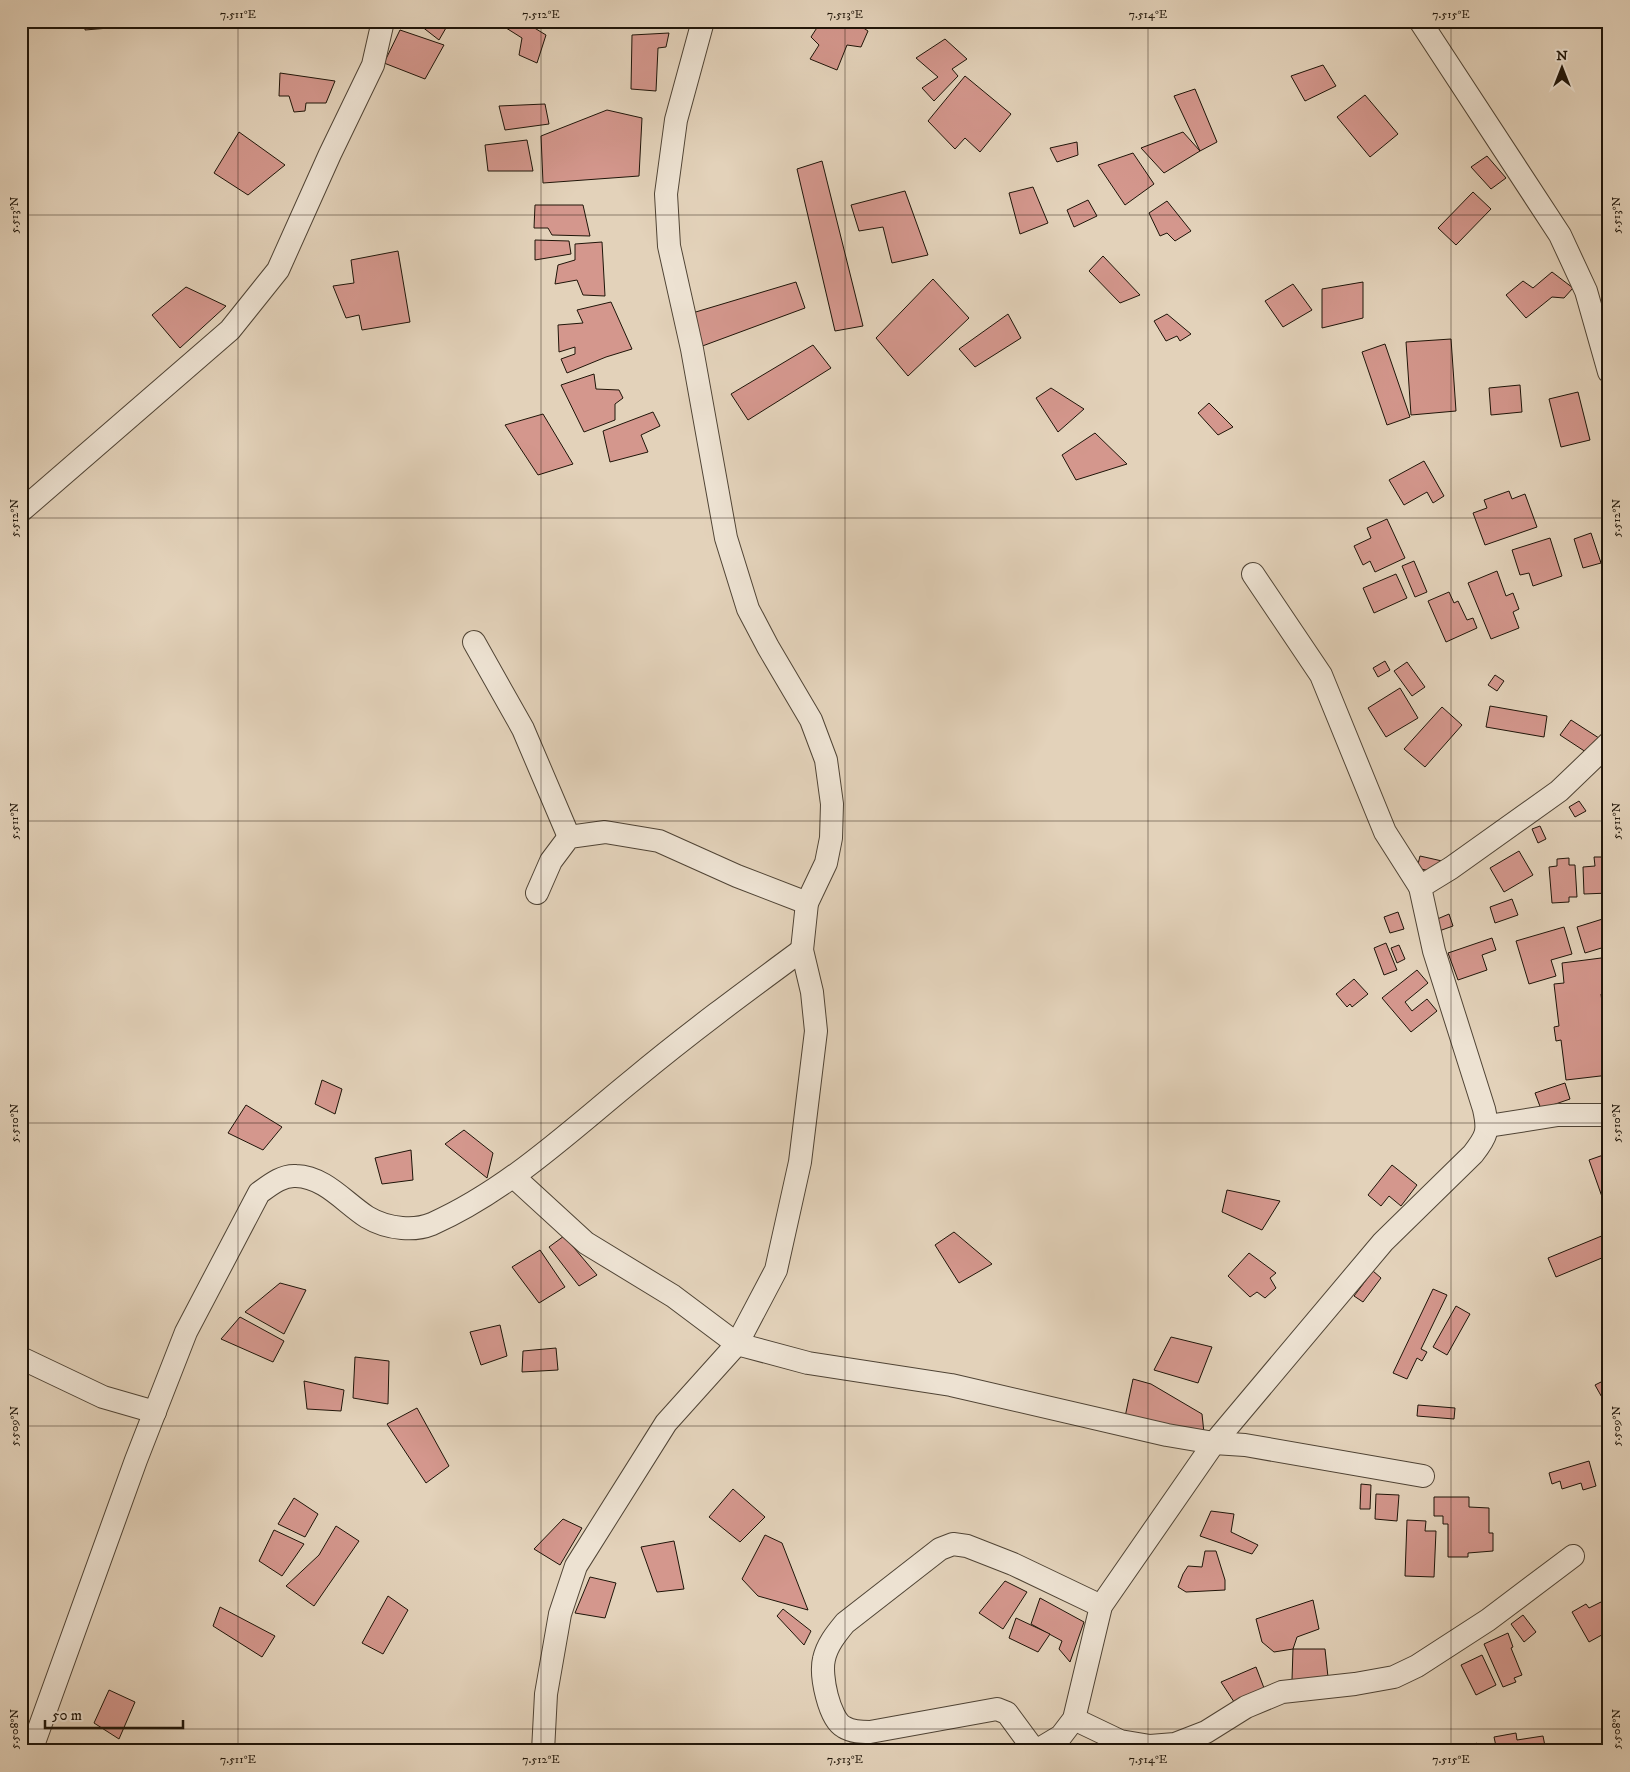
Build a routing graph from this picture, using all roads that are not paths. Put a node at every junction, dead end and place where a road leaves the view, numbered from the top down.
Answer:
1 (383, 21) edge
2 (703, 21) edge
3 (1420, 21) edge
4 (1609, 372) edge
5 (21, 511) edge
6 (1253, 574) dead end
7 (474, 642) dead end
8 (1609, 743) edge
9 (569, 837) junction
10 (1420, 887) junction
11 (536, 893) dead end
12 (807, 903) junction
13 (802, 950) junction
14 (1609, 1115) edge
15 (1488, 1126) junction
16 (514, 1177) junction
17 (737, 1344) junction
18 (21, 1358) edge
19 (155, 1412) junction
20 (1214, 1443) junction
21 (1423, 1476) dead end
22 (1573, 1556) dead end
23 (1101, 1606) junction
24 (1074, 1719) junction
25 (31, 1751) edge
26 (544, 1751) edge
27 (1035, 1751) edge

1 - 5 street
2 - 12 street
3 - 4 street
6 - 10 street
7 - 9 street
8 - 10 street
9 - 11 street
9 - 12 street
10 - 15 street
12 - 13 street
13 - 16 street
13 - 17 street
14 - 15 street
15 - 20 street
16 - 17 street
16 - 19 street
17 - 20 street
17 - 26 street
18 - 19 street
19 - 25 street
20 - 21 street
20 - 23 street
22 - 24 street
23 - 24 street
23 - 27 street
24 - 27 street

